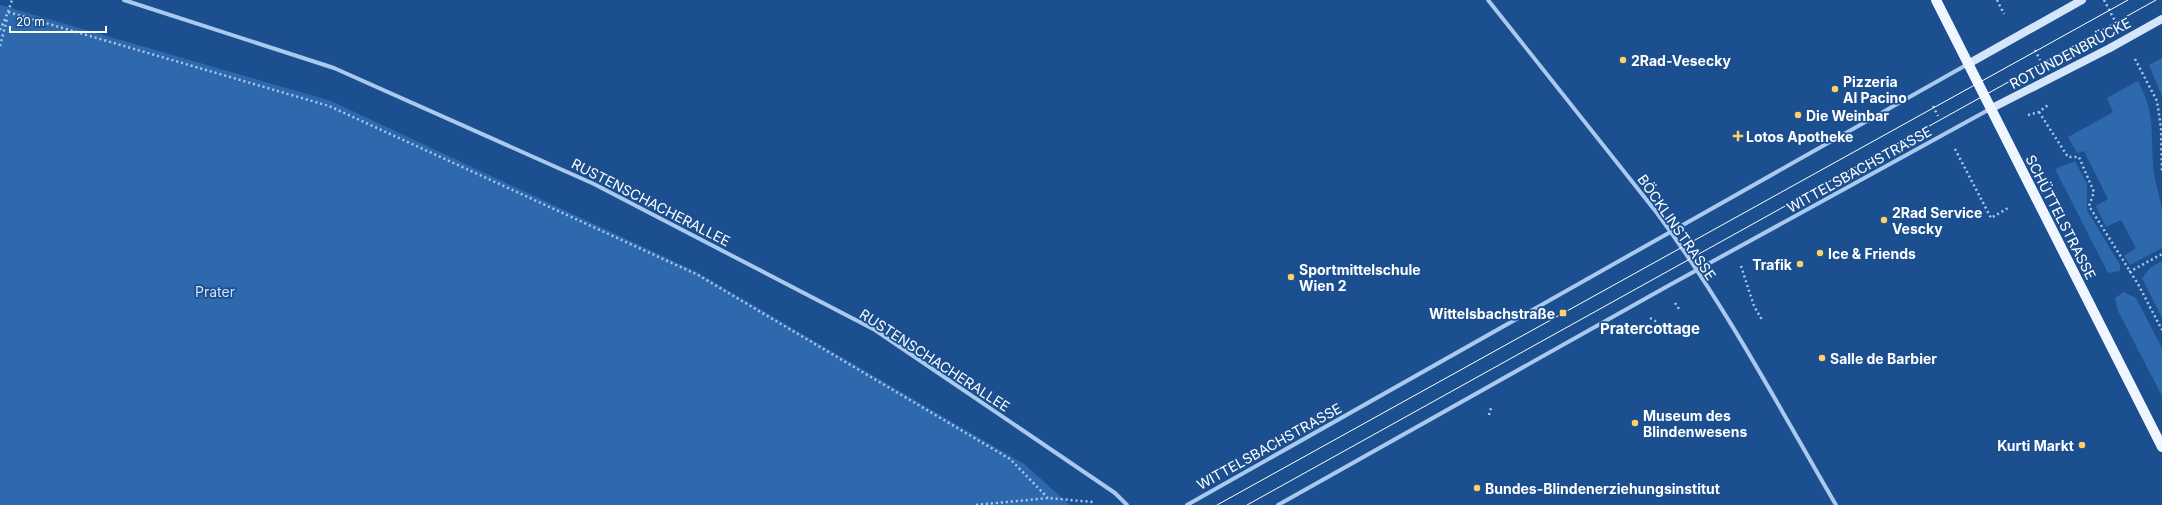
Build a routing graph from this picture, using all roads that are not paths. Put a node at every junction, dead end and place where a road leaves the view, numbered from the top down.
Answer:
1 (124, 0) edge
2 (1488, 0) edge
3 (1936, 0) edge
4 (2082, 0) edge
5 (2162, 19) edge
6 (1968, 64) junction
7 (1990, 109) junction
8 (1671, 232) junction
9 (1697, 271) junction
10 (2162, 447) edge
11 (1127, 505) edge
12 (1187, 505) edge
13 (1278, 505) edge
14 (1836, 505) edge

1 - 11 street, RUSTENSCHACHERALLEE
2 - 8 street, BÖCKLINSTRASSE
3 - 6 main road, SCHÜTTELSTRASSE
4 - 6 street
5 - 7 street, ROTUNDENBRÜCKE, bridge
6 - 7 main road, SCHÜTTELSTRASSE
6 - 8 street, WITTELSBACHSTRASSE
7 - 9 street, WITTELSBACHSTRASSE
7 - 10 main road, SCHÜTTELSTRASSE
8 - 9 street, BÖCKLINSTRASSE
8 - 12 street, WITTELSBACHSTRASSE
9 - 13 street, WITTELSBACHSTRASSE
9 - 14 street, BÖCKLINSTRASSE

